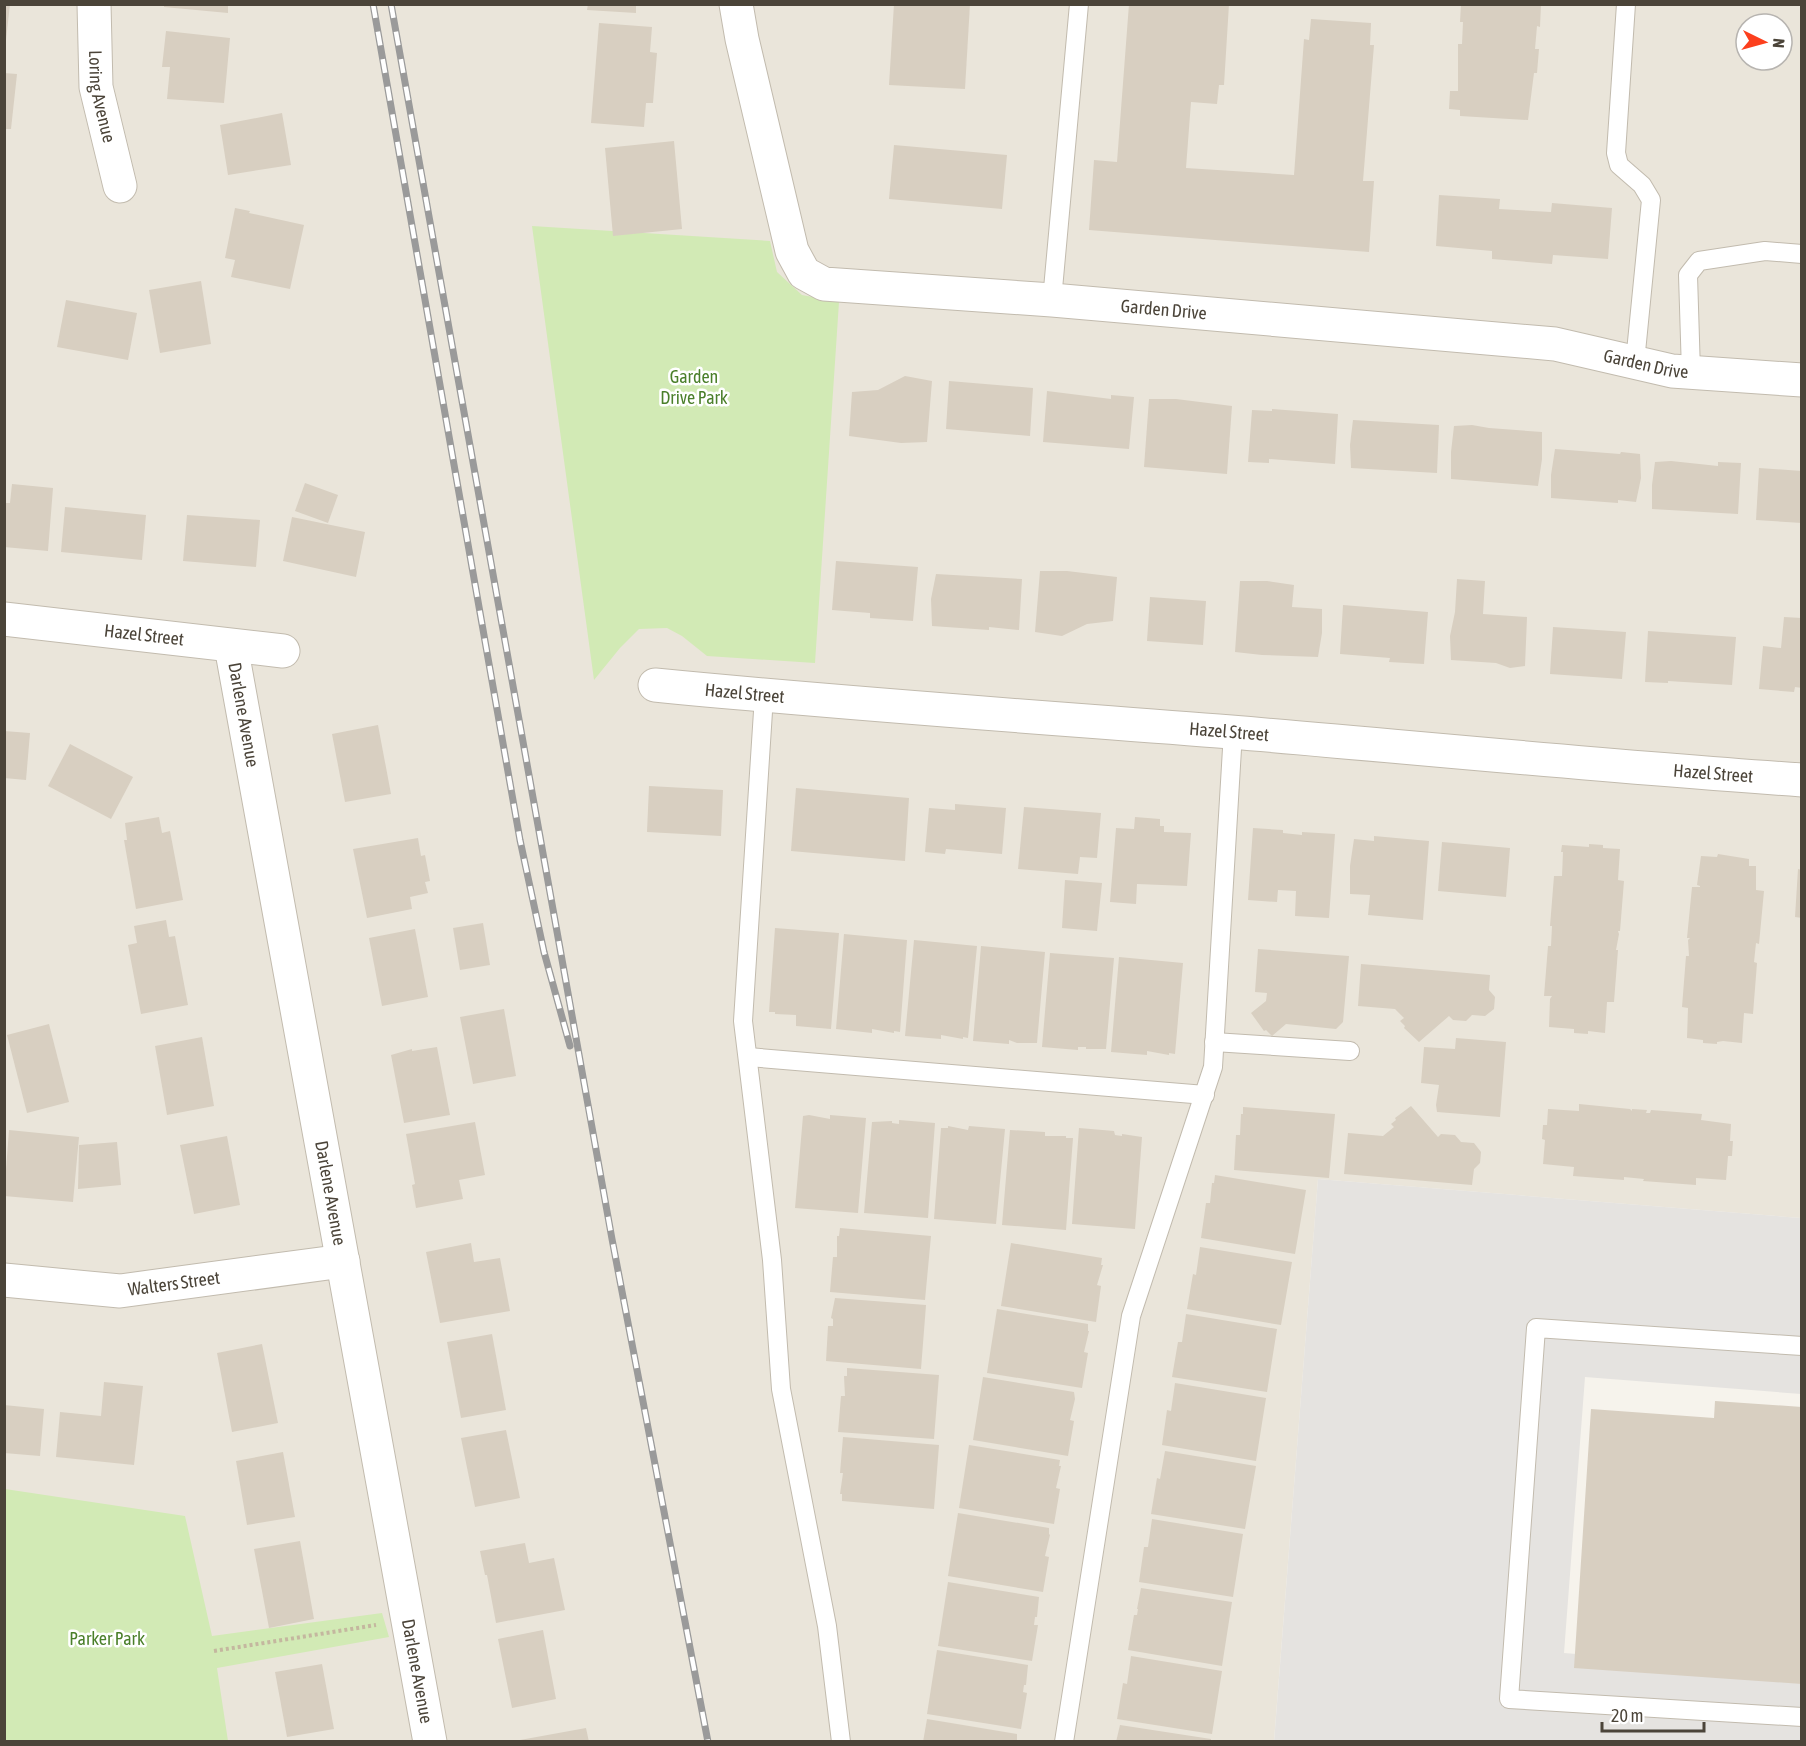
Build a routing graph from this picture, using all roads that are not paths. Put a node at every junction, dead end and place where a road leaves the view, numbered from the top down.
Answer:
1 (94, 4) edge
2 (736, 4) edge
3 (1079, 4) edge
4 (1626, 4) edge
5 (120, 186) dead end
6 (1802, 254) edge
7 (1053, 300) junction
8 (1635, 362) junction
9 (1691, 372) junction
10 (1802, 380) edge
11 (4, 619) edge
12 (231, 646) junction
13 (284, 651) dead end
14 (655, 685) dead end
15 (764, 696) junction
16 (1233, 732) junction
17 (1802, 780) edge
18 (1214, 1042) junction
19 (1350, 1052) dead end
20 (748, 1057) junction
21 (1205, 1095) junction
22 (344, 1261) junction
23 (4, 1280) edge
24 (1802, 1346) edge
25 (1802, 1718) edge
26 (430, 1742) edge
27 (841, 1742) edge
28 (1064, 1742) edge

1 - 5 street, Loring Avenue
2 - 7 street, Garden Drive
3 - 7 lane
4 - 8 lane
6 - 9 lane
7 - 8 street, Garden Drive
8 - 9 street, Garden Drive
9 - 10 street, Garden Drive
11 - 12 street, Hazel Street
12 - 13 street, Hazel Street
12 - 22 street, Darlene Avenue
14 - 15 street, Hazel Street
15 - 16 street, Hazel Street
15 - 20 lane
16 - 17 street, Hazel Street
16 - 18 lane
18 - 19 lane
18 - 21 lane
20 - 21 lane
20 - 27 lane
21 - 28 lane
22 - 23 street, Walters Street
22 - 26 street, Darlene Avenue
24 - 25 lane

